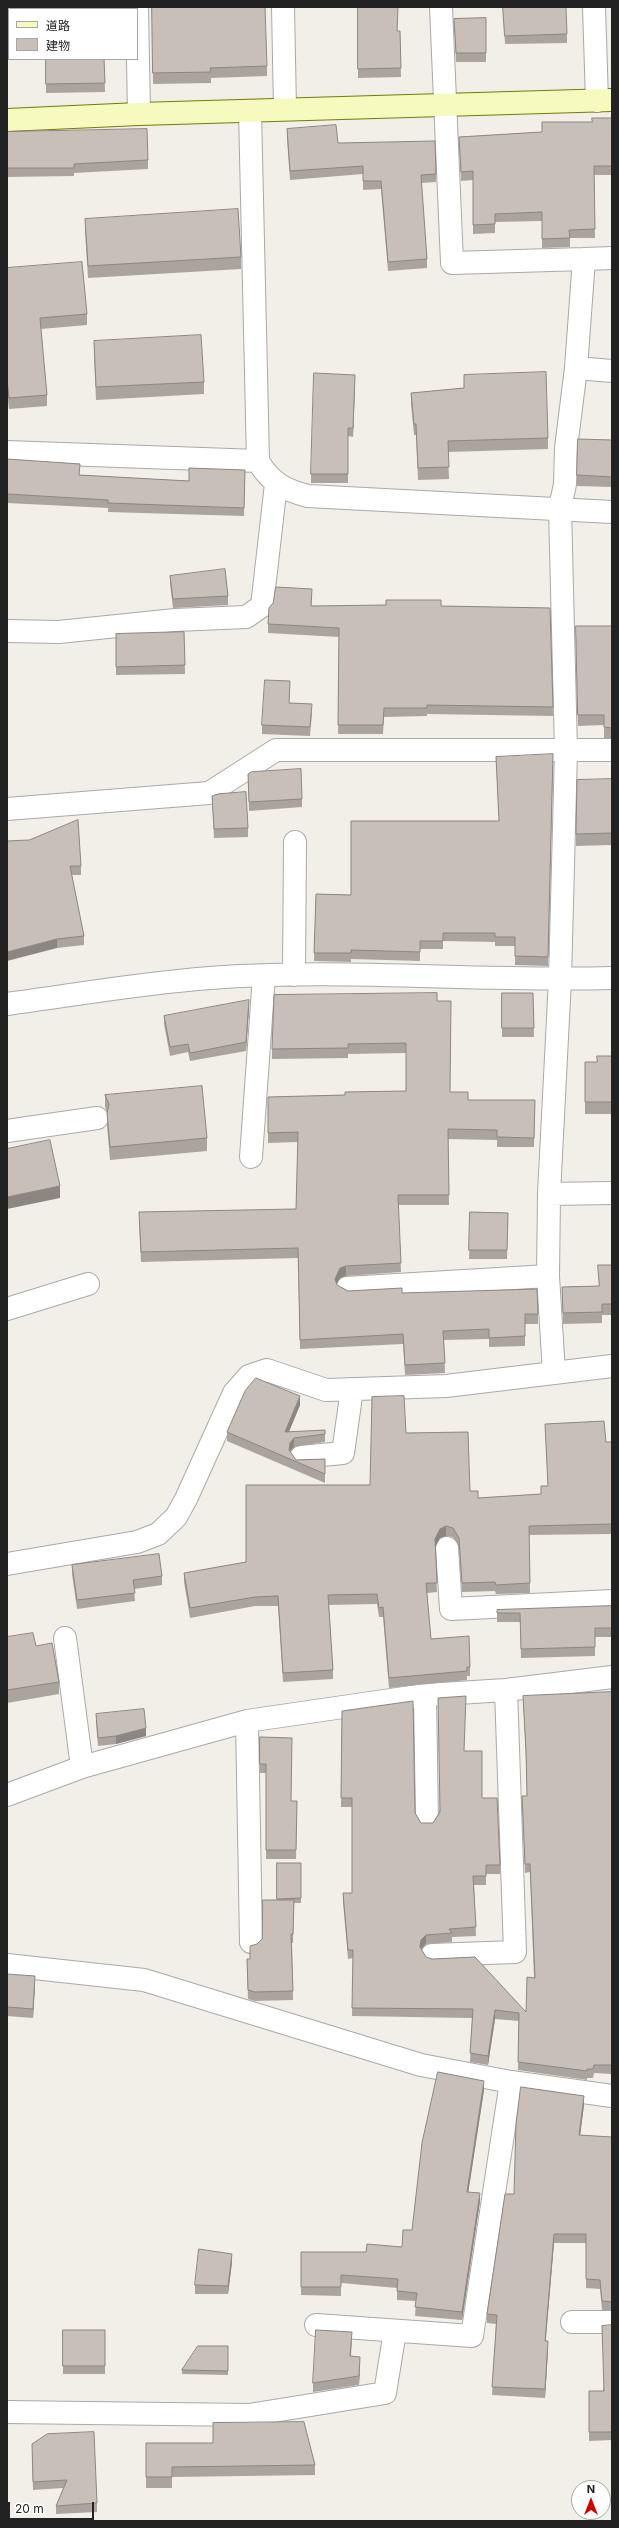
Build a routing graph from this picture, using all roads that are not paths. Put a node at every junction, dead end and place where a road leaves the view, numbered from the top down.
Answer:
1 (138, 7) edge
2 (282, 7) edge
3 (441, 7) edge
4 (594, 7) edge
5 (604, 101) edge
6 (445, 104) junction
7 (285, 109) junction
8 (250, 111) junction
9 (139, 114) junction
10 (7, 120) edge
11 (612, 258) edge
12 (584, 259) junction
13 (576, 368) junction
14 (612, 371) edge
15 (7, 452) edge
16 (258, 460) junction
17 (276, 484) junction
18 (560, 508) junction
19 (612, 512) edge
20 (7, 631) edge
21 (612, 750) edge
22 (566, 751) junction
23 (7, 809) edge
24 (295, 842) dead end
25 (294, 975) junction
26 (264, 976) junction
27 (612, 978) edge
28 (560, 980) junction
29 (7, 1004) edge
30 (97, 1118) dead end
31 (7, 1131) edge
32 (251, 1157) dead end
33 (612, 1193) edge
34 (549, 1194) junction
35 (548, 1276) junction
36 (88, 1284) dead end
37 (347, 1288) dead end
38 (7, 1309) edge
39 (612, 1366) edge
40 (554, 1373) junction
41 (352, 1389) junction
42 (301, 1456) dead end
43 (447, 1548) dead end
44 (7, 1564) edge
45 (612, 1601) edge
46 (65, 1638) dead end
47 (612, 1677) edge
48 (506, 1690) junction
49 (424, 1695) junction
50 (247, 1722) junction
51 (82, 1767) junction
52 (7, 1795) edge
53 (427, 1821) edge
54 (251, 1942) dead end
55 (432, 1955) dead end
56 (7, 1965) edge
57 (511, 2082) junction
58 (612, 2096) edge
59 (572, 2322) dead end
60 (612, 2322) edge
61 (316, 2325) dead end
62 (395, 2331) junction
63 (7, 2412) edge

1 - 9 street
2 - 7 street
3 - 6 street
4 - 5 street
5 - 6 street
6 - 7 street
6 - 12 street
7 - 8 street
8 - 9 street
8 - 16 street
9 - 10 street
11 - 12 street
12 - 13 street
13 - 14 street
13 - 18 street
15 - 16 street
16 - 17 street
17 - 18 street
17 - 20 street
18 - 19 street
18 - 22 street
21 - 22 street
22 - 23 street
22 - 28 street
24 - 25 street
25 - 26 street
25 - 28 street
26 - 29 street
26 - 32 street
27 - 28 street
28 - 34 street
30 - 31 street
33 - 34 street
34 - 35 street
35 - 37 street
35 - 40 street
36 - 38 street
39 - 40 street
40 - 41 street
41 - 42 street
41 - 44 street
43 - 45 street
46 - 51 street
47 - 48 street
48 - 49 street
48 - 55 street
49 - 50 street
49 - 53 street
50 - 51 street
50 - 54 street
51 - 52 street
56 - 57 street
57 - 58 street
57 - 62 street
59 - 60 street
61 - 62 street
62 - 63 street

